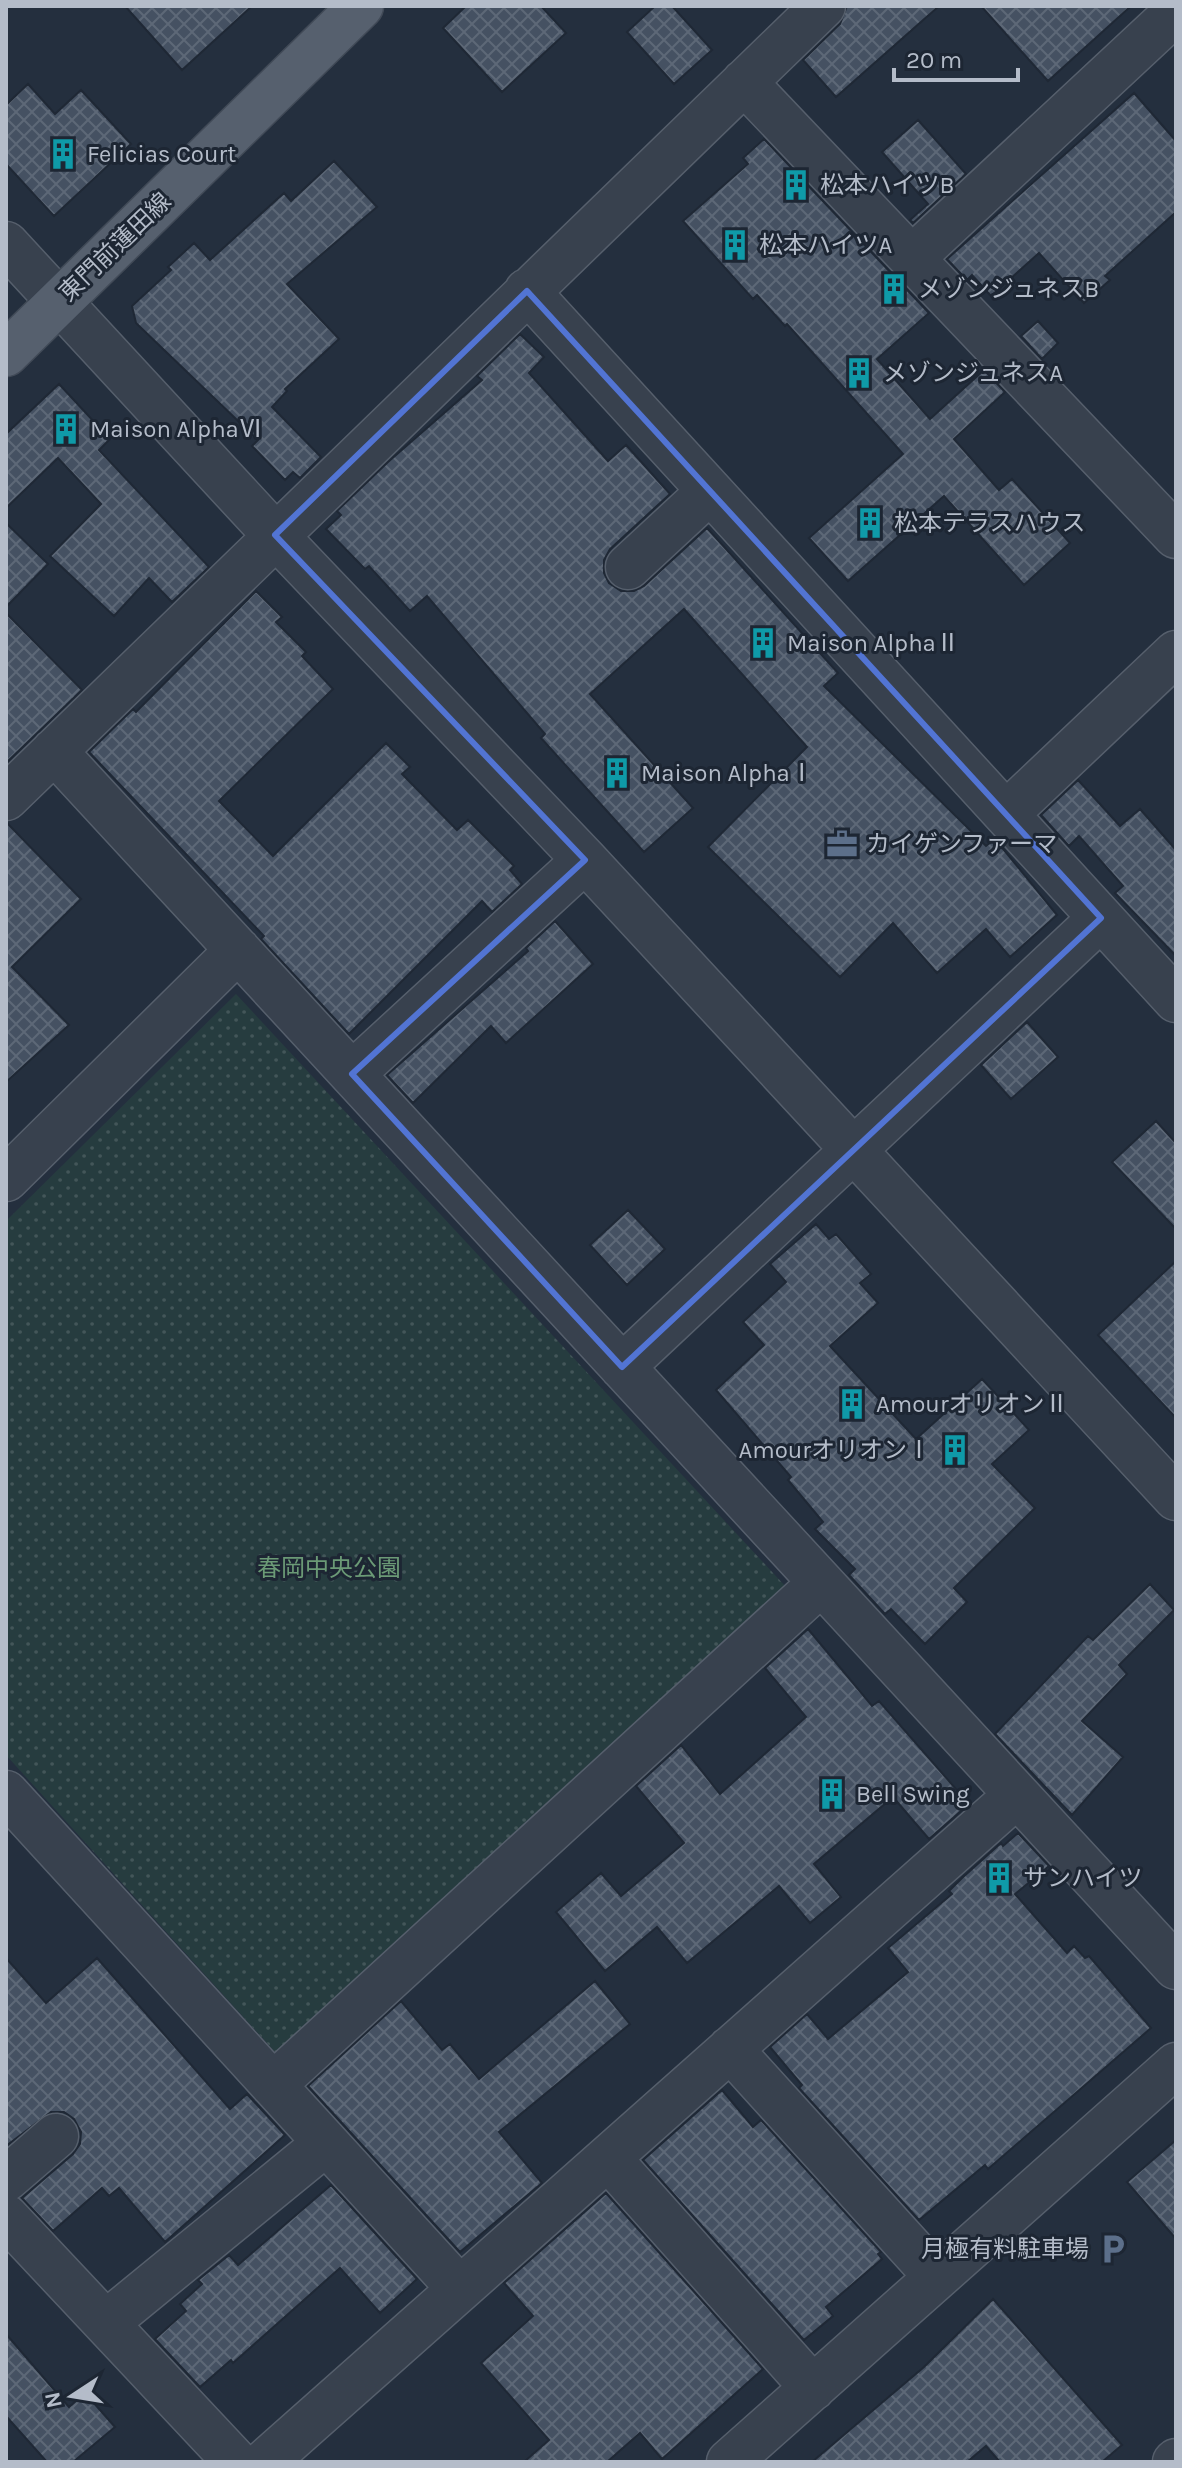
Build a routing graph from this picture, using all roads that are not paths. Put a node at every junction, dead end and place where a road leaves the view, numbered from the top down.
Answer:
1 (361, 6) edge
2 (823, 6) edge
3 (1169, 31) edge
4 (744, 82) junction
5 (6, 244) edge
6 (912, 258) junction
7 (527, 291) junction
8 (58, 303) junction
9 (6, 354) edge
10 (710, 491) junction
11 (275, 535) junction
12 (1176, 536) edge
13 (628, 567) dead end
14 (1176, 653) edge
15 (54, 751) junction
16 (6, 798) edge
17 (1006, 814) junction
18 (585, 860) junction
19 (1101, 918) junction
20 (238, 950) junction
21 (1176, 1000) edge
22 (352, 1074) junction
23 (853, 1152) junction
24 (6, 1179) edge
25 (622, 1367) junction
26 (1176, 1498) edge
27 (821, 1583) junction
28 (1017, 1795) junction
29 (10, 1806) edge
30 (1176, 1967) edge
31 (730, 2049) junction
32 (1176, 2065) edge
33 (273, 2085) junction
34 (56, 2136) dead end
35 (326, 2143) junction
36 (608, 2158) junction
37 (6, 2179) edge
38 (6, 2217) edge
39 (937, 2277) junction
40 (460, 2289) junction
41 (106, 2323) junction
42 (813, 2388) junction
43 (236, 2462) edge
44 (265, 2462) edge
45 (729, 2462) edge

1 - 8 main road, 東門前蓮田線
2 - 4 street
3 - 6 street
4 - 6 street
4 - 7 street
5 - 8 street
6 - 12 street
7 - 10 street
7 - 11 street
8 - 9 main road, 東門前蓮田線
8 - 11 street
10 - 13 street
10 - 17 street
11 - 15 street
11 - 18 street
14 - 17 street
15 - 16 street
15 - 20 street
17 - 19 street
18 - 22 street
18 - 23 street
19 - 21 street
19 - 23 street
20 - 22 street
20 - 24 street
22 - 25 street
23 - 25 street
23 - 26 street
25 - 27 street
27 - 28 street
27 - 33 street
28 - 30 street
28 - 31 street
29 - 33 street
31 - 36 street
31 - 39 street
32 - 39 street
33 - 35 street
34 - 37 street
35 - 40 street
35 - 41 street
36 - 40 street
36 - 42 street
38 - 41 street
39 - 42 street
40 - 44 street
41 - 43 street
42 - 45 street

